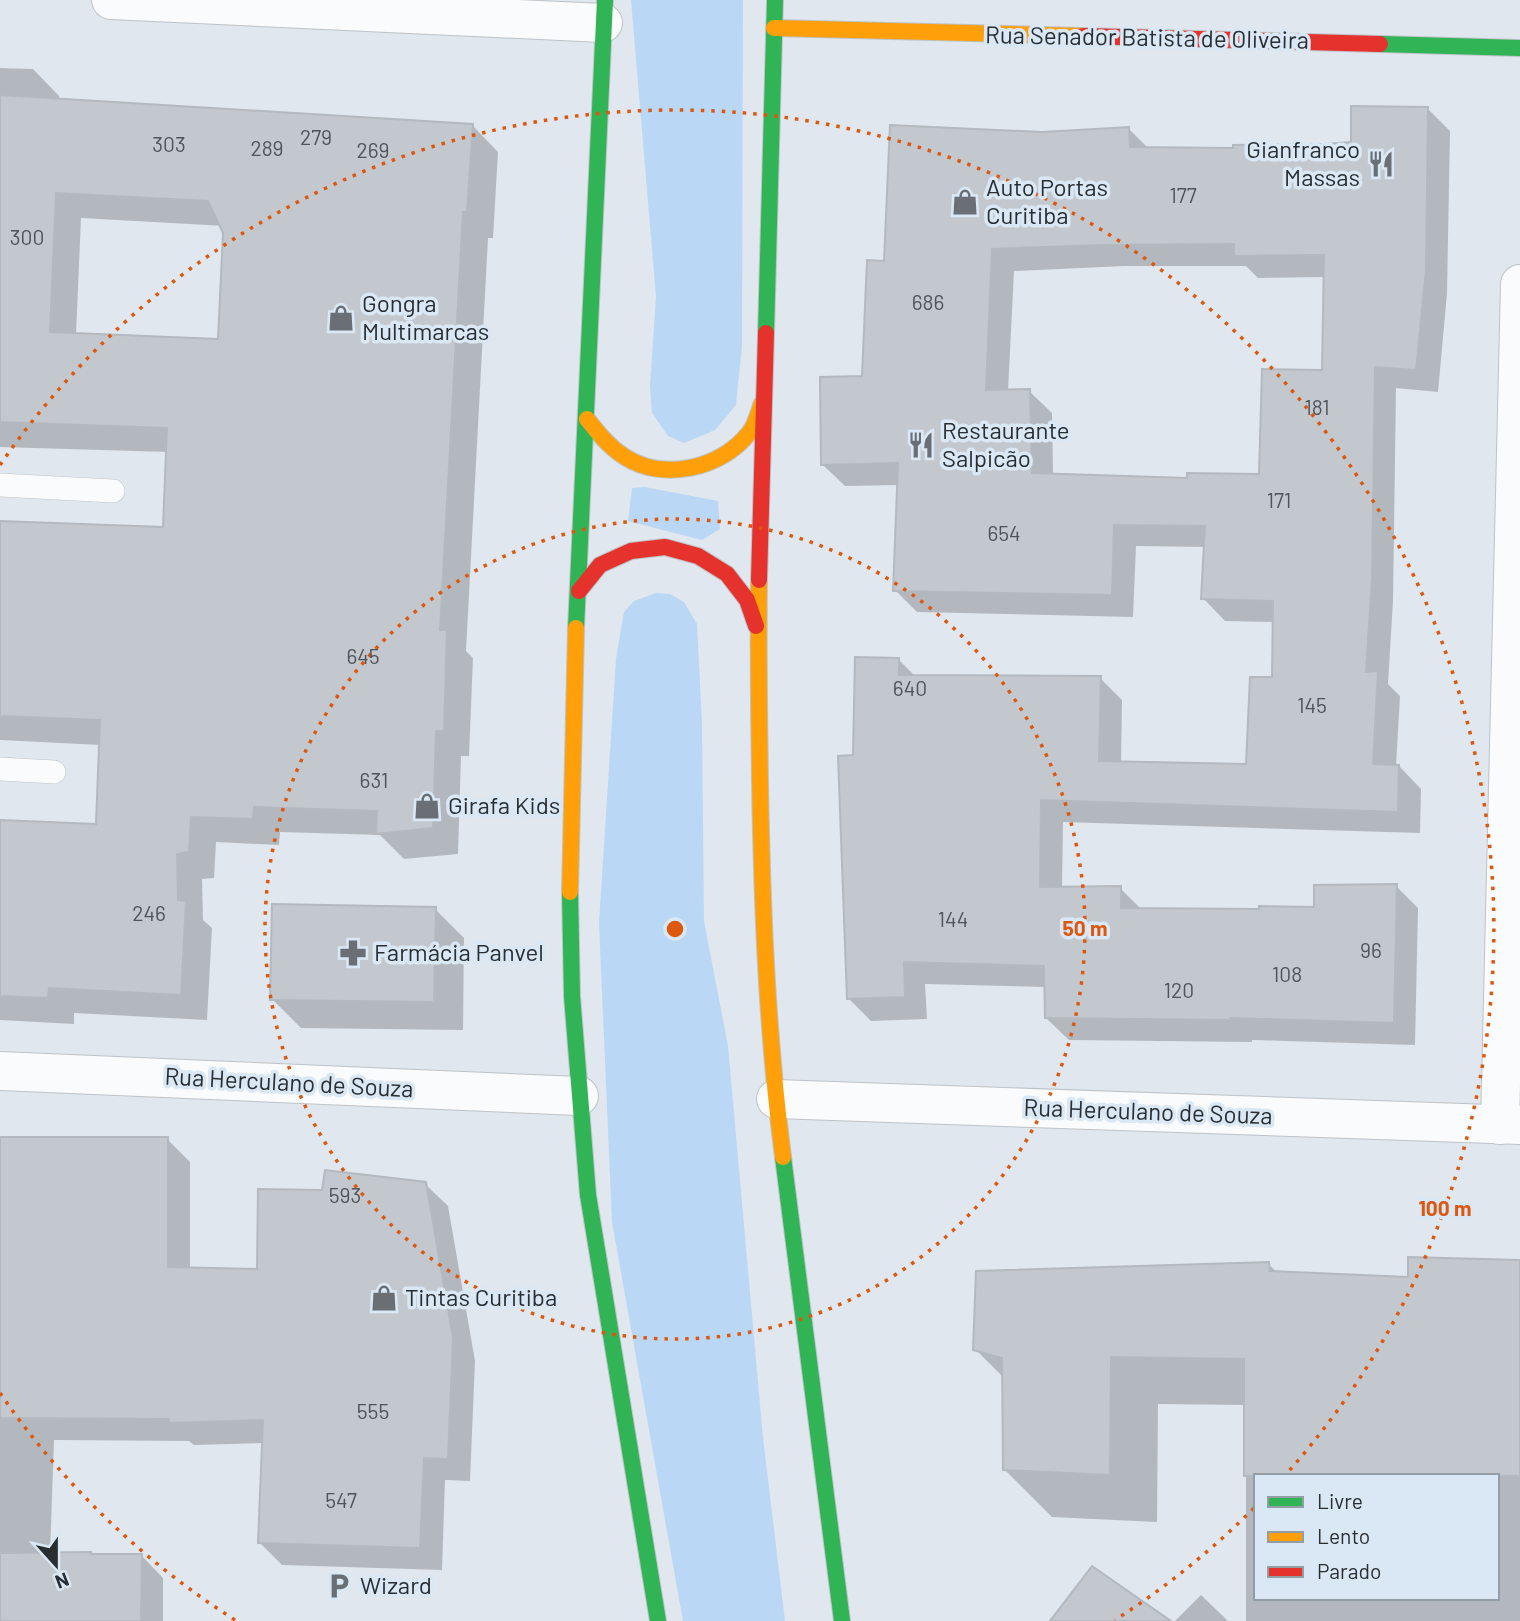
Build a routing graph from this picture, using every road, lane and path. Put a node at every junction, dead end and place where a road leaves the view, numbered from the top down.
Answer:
1 (111, 0) edge
2 (775, 0) edge
3 (604, 11) edge
4 (774, 29) junction
5 (1520, 48) edge
6 (1520, 284) edge
7 (764, 398) junction
8 (587, 419) junction
9 (0, 485) edge
10 (113, 491) dead end
11 (579, 591) junction
12 (758, 632) junction
13 (0, 769) edge
14 (54, 772) dead end
15 (0, 1070) edge
16 (579, 1096) junction
17 (776, 1099) junction
18 (1510, 1125) edge
19 (657, 1621) edge
20 (842, 1621) edge

1 - 3 street
2 - 4 main road
3 - 8 main road
4 - 5 main road, Rua Senador Batista de Oliveira
4 - 7 main road
6 - 18 street
7 - 8 main road
7 - 12 main road
8 - 11 main road
9 - 10 lane
11 - 12 main road
11 - 16 main road
12 - 17 main road
13 - 14 lane
15 - 16 street, Rua Herculano de Souza
16 - 19 main road
17 - 18 street, Rua Herculano de Souza
17 - 20 main road

